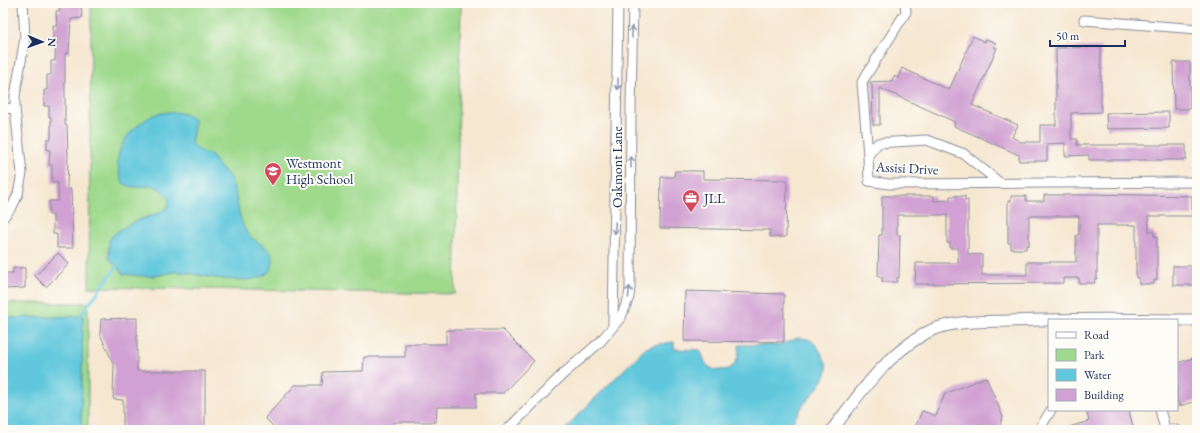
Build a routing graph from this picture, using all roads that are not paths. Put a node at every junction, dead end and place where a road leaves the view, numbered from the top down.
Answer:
1 (23, 3) edge
2 (618, 3) edge
3 (633, 3) edge
4 (905, 3) edge
5 (1084, 20) dead end
6 (1197, 28) edge
7 (3, 108) edge
8 (15, 109) junction
9 (868, 155) junction
10 (1197, 182) edge
11 (1000, 183) junction
12 (5, 216) edge
13 (1048, 320) edge
14 (1178, 320) edge
15 (1197, 320) edge
16 (613, 326) junction
17 (1050, 411) edge
18 (1160, 411) edge
19 (507, 430) edge
20 (832, 430) edge
21 (1040, 430) edge
22 (1164, 430) edge
23 (1176, 430) edge

1 - 8 street
2 -> 16 street, Oakmont Lane
16 -> 3 street, Oakmont Lane
4 - 9 street
5 - 6 street
7 - 8 street
8 - 12 street
9 - 11 street, Assisi Drive
9 - 11 street, Assisi Drive
10 - 11 street, Assisi Drive
13 - 20 street
14 - 15 street
16 - 19 street, Oakmont Lane
17 - 21 street
18 - 22 street
22 - 23 street

